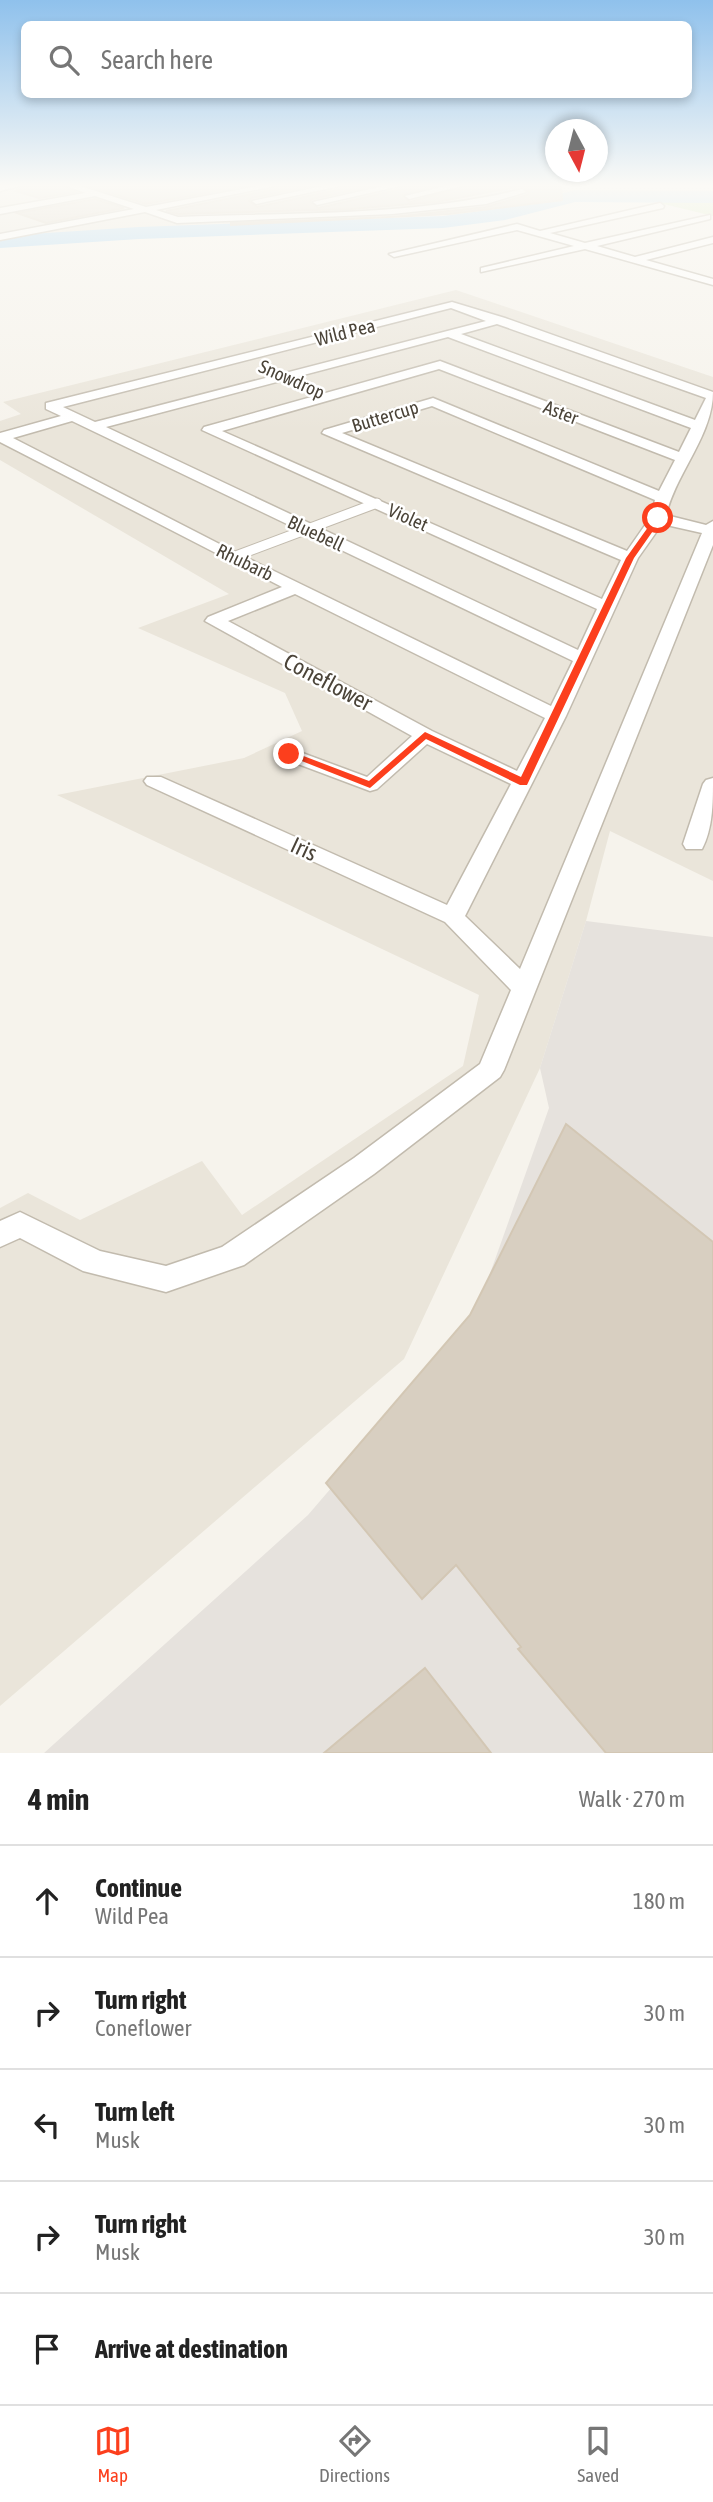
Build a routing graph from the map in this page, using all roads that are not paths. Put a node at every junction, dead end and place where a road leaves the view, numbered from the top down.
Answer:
1 (494, 268) edge
2 (663, 268) edge
3 (694, 268) edge
4 (485, 270) dead end
5 (678, 272) junction
6 (713, 282) edge
7 (500, 320) junction
8 (450, 334) junction
9 (244, 358) junction
10 (286, 377) junction
11 (328, 396) junction
12 (713, 396) edge
13 (51, 406) joint
14 (72, 417) junction
15 (377, 418) junction
16 (698, 426) junction
17 (91, 427) junction
18 (683, 458) junction
19 (663, 498) junction
20 (377, 503) junction
21 (658, 518) junction
22 (308, 529) junction
23 (712, 529) edge
24 (233, 557) junction
25 (630, 558) junction
26 (297, 587) junction
27 (607, 607) junction
28 (583, 659) junction
29 (556, 716) junction
30 (425, 735) junction
31 (289, 754) dead end
32 (154, 781) dead end
33 (523, 782) junction
34 (713, 784) edge
35 (707, 824) edge
36 (694, 844) dead end
37 (453, 917) junction
38 (525, 989) junction
39 (0, 1235) edge

1 - 4 street
2 - 5 street
3 - 5 street
5 - 6 street
7 - 8 street
7 - 9 street, Wild Pea
7 - 12 street, Wild Pea
8 - 10 street
8 - 16 street
9 - 10 street, Snowdrop
9 - 13 street, Wild Pea
10 - 11 street, Snowdrop
10 - 17 street
11 - 15 street, Snowdrop
11 - 18 street, Aster
11 - 20 street, Violet
12 - 16 street, Wild Pea
13 - 14 street, Bluebell
14 - 17 street, Bluebell
14 - 24 street, Rhubarb
15 - 19 street, Buttercup
15 - 25 street, Buttercup
16 - 18 street, Wild Pea
17 - 22 street, Bluebell
18 - 19 street, Wild Pea
19 - 21 street, Wild Pea
20 - 22 lane
20 - 27 street, Violet
21 - 23 street
21 - 25 street, Wild Pea
22 - 24 lane
22 - 28 street, Bluebell
23 - 38 street
24 - 26 street, Rhubarb
25 - 27 street, Wild Pea
26 - 29 street, Rhubarb
26 - 30 street, Coneflower
27 - 28 street, Wild Pea
28 - 29 street, Wild Pea
29 - 33 street, Wild Pea
30 - 31 street
30 - 33 street, Coneflower
32 - 37 street, Iris
33 - 37 street, Wild Pea
34 - 35 street
35 - 36 street
37 - 38 street
38 - 39 street

